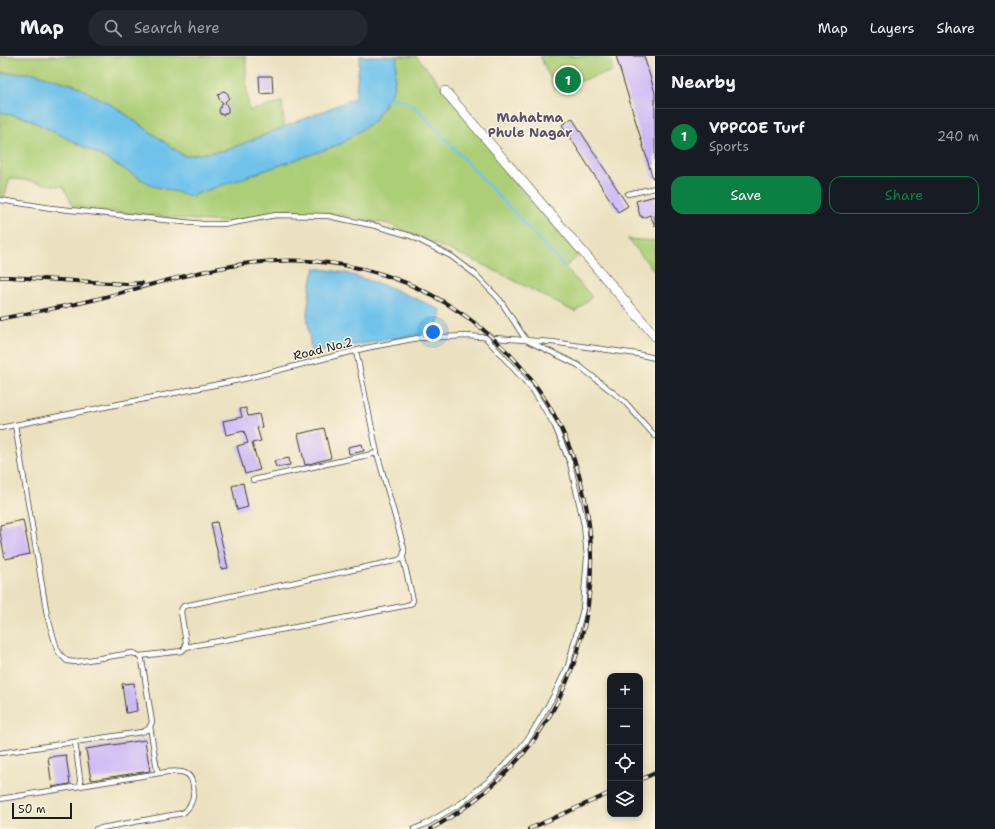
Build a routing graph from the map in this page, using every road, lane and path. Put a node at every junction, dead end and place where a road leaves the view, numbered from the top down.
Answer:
1 (445, 91) dead end
2 (655, 188) edge
3 (628, 194) dead end
4 (0, 200) edge
5 (655, 336) edge
6 (485, 337) junction
7 (526, 340) junction
8 (356, 351) junction
9 (655, 358) edge
10 (15, 425) junction
11 (0, 428) edge
12 (655, 436) edge
13 (377, 453) junction
14 (253, 480) dead end
15 (403, 558) junction
16 (184, 649) junction
17 (140, 656) junction
18 (150, 726) junction
19 (76, 742) junction
20 (0, 754) edge
21 (160, 773) junction
22 (82, 786) junction
23 (0, 799) edge
24 (96, 829) edge
25 (414, 829) edge

1 - 5 street
2 - 3 lane
4 - 7 lane
6 - 7 lane, Road No.2
6 - 8 lane, Road No.2
6 - 25 lane
7 - 9 lane, Road No.2
7 - 12 lane
8 - 10 lane, Road No.2
8 - 13 lane
10 - 11 lane, Road No.2
10 - 17 lane
13 - 14 lane
13 - 15 lane
15 - 16 lane
15 - 16 lane
16 - 17 lane
17 - 18 lane
18 - 19 lane
18 - 21 lane
19 - 20 lane
19 - 22 lane
21 - 22 lane
21 - 24 lane
22 - 23 lane

